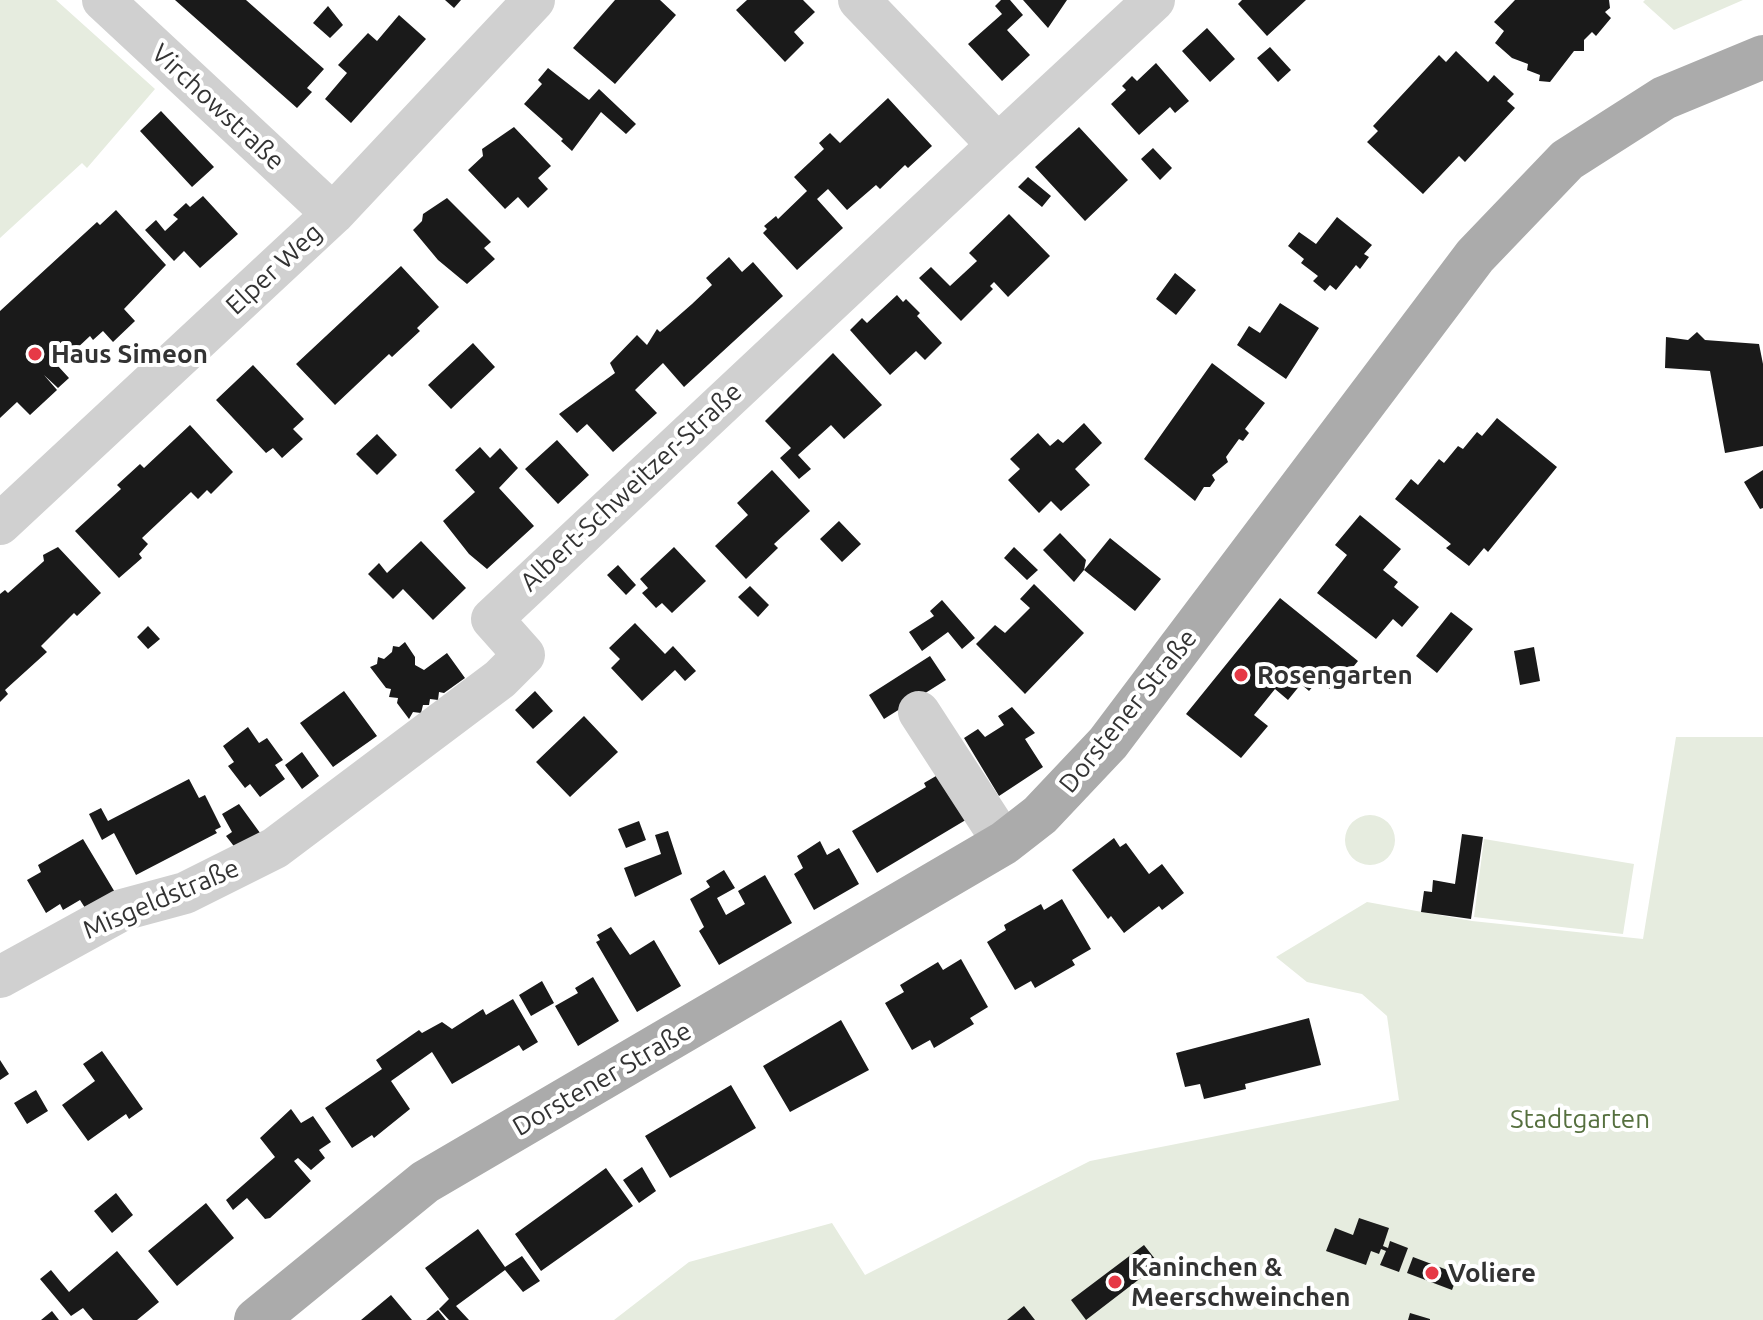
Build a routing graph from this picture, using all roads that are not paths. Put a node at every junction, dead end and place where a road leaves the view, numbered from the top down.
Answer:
1 (103, 0) edge
2 (534, 0) edge
3 (859, 0) edge
4 (1154, 0) edge
5 (1763, 57) edge
6 (998, 145) junction
7 (333, 214) junction
8 (0, 524) edge
9 (919, 712) dead end
10 (318, 816) joint
11 (1004, 843) junction
12 (0, 977) edge
13 (256, 1320) edge

1 - 7 street, Virchowstraße
2 - 7 street, Elper Weg
3 - 6 street
4 - 6 street, Albert-Schweitzer-Straße
5 - 11 main road, Dorstener Straße
6 - 10 street, Albert-Schweitzer-Straße
7 - 8 street, Elper Weg
9 - 11 street
10 - 12 street, Misgeldstraße
11 - 13 main road, Dorstener Straße

